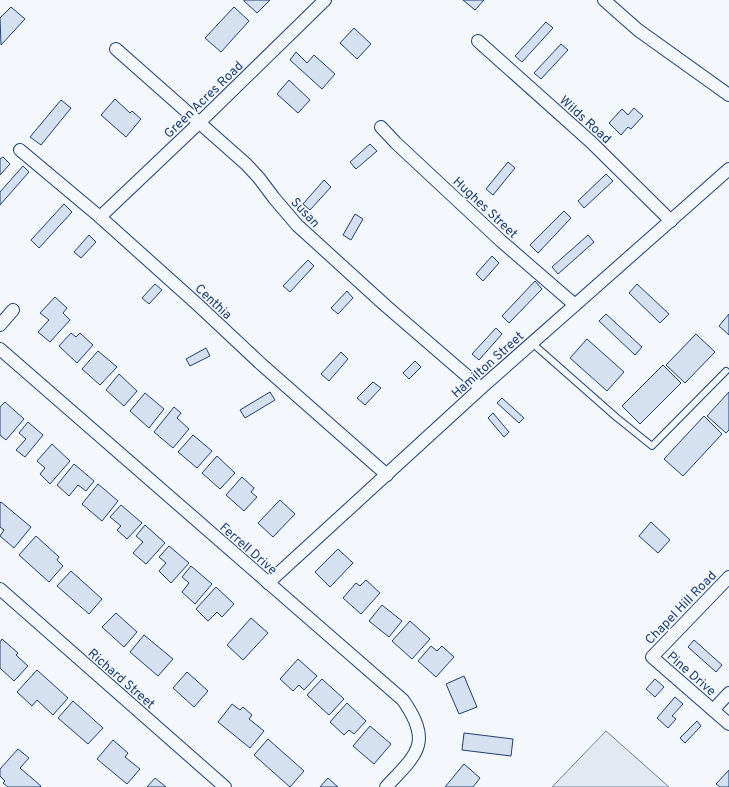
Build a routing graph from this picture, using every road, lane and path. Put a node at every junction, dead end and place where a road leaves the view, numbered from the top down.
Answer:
1 (325, 0) edge
2 (604, 0) edge
3 (478, 41) dead end
4 (116, 49) dead end
5 (729, 95) edge
6 (200, 122) junction
7 (381, 127) dead end
8 (20, 150) dead end
9 (729, 169) edge
10 (100, 217) junction
11 (672, 221) junction
12 (575, 305) junction
13 (14, 310) dead end
14 (0, 324) edge
15 (532, 342) junction
16 (0, 349) edge
17 (726, 371) dead end
18 (481, 388) junction
19 (387, 475) junction
20 (729, 576) edge
21 (268, 583) junction
22 (0, 589) edge
23 (652, 657) joint
24 (729, 693) edge
25 (713, 710) junction
26 (729, 724) edge
27 (225, 787) edge
28 (386, 787) edge

1 - 6 street, Green Acres Road
2 - 5 street
3 - 11 street, Wilds Road
4 - 6 street, Susan
6 - 10 street, Green Acres Road
6 - 18 street, Susan
7 - 12 street, Hughes Street
8 - 10 street, Centhia
9 - 11 street, Hamilton Street
10 - 19 street, Centhia
11 - 12 street, Hamilton Street
12 - 15 street, Hamilton Street
13 - 14 street
15 - 17 lane
15 - 18 street, Hamilton Street
16 - 21 street, Ferrell Drive
18 - 19 street, Hamilton Street
19 - 21 street, Hamilton Street
20 - 23 street, Chapel Hill Road
21 - 28 street, Ferrell Drive
22 - 27 street, Richard Street
23 - 25 street, Pine Drive
24 - 25 street, Pine Drive
25 - 26 street, Pine Drive

